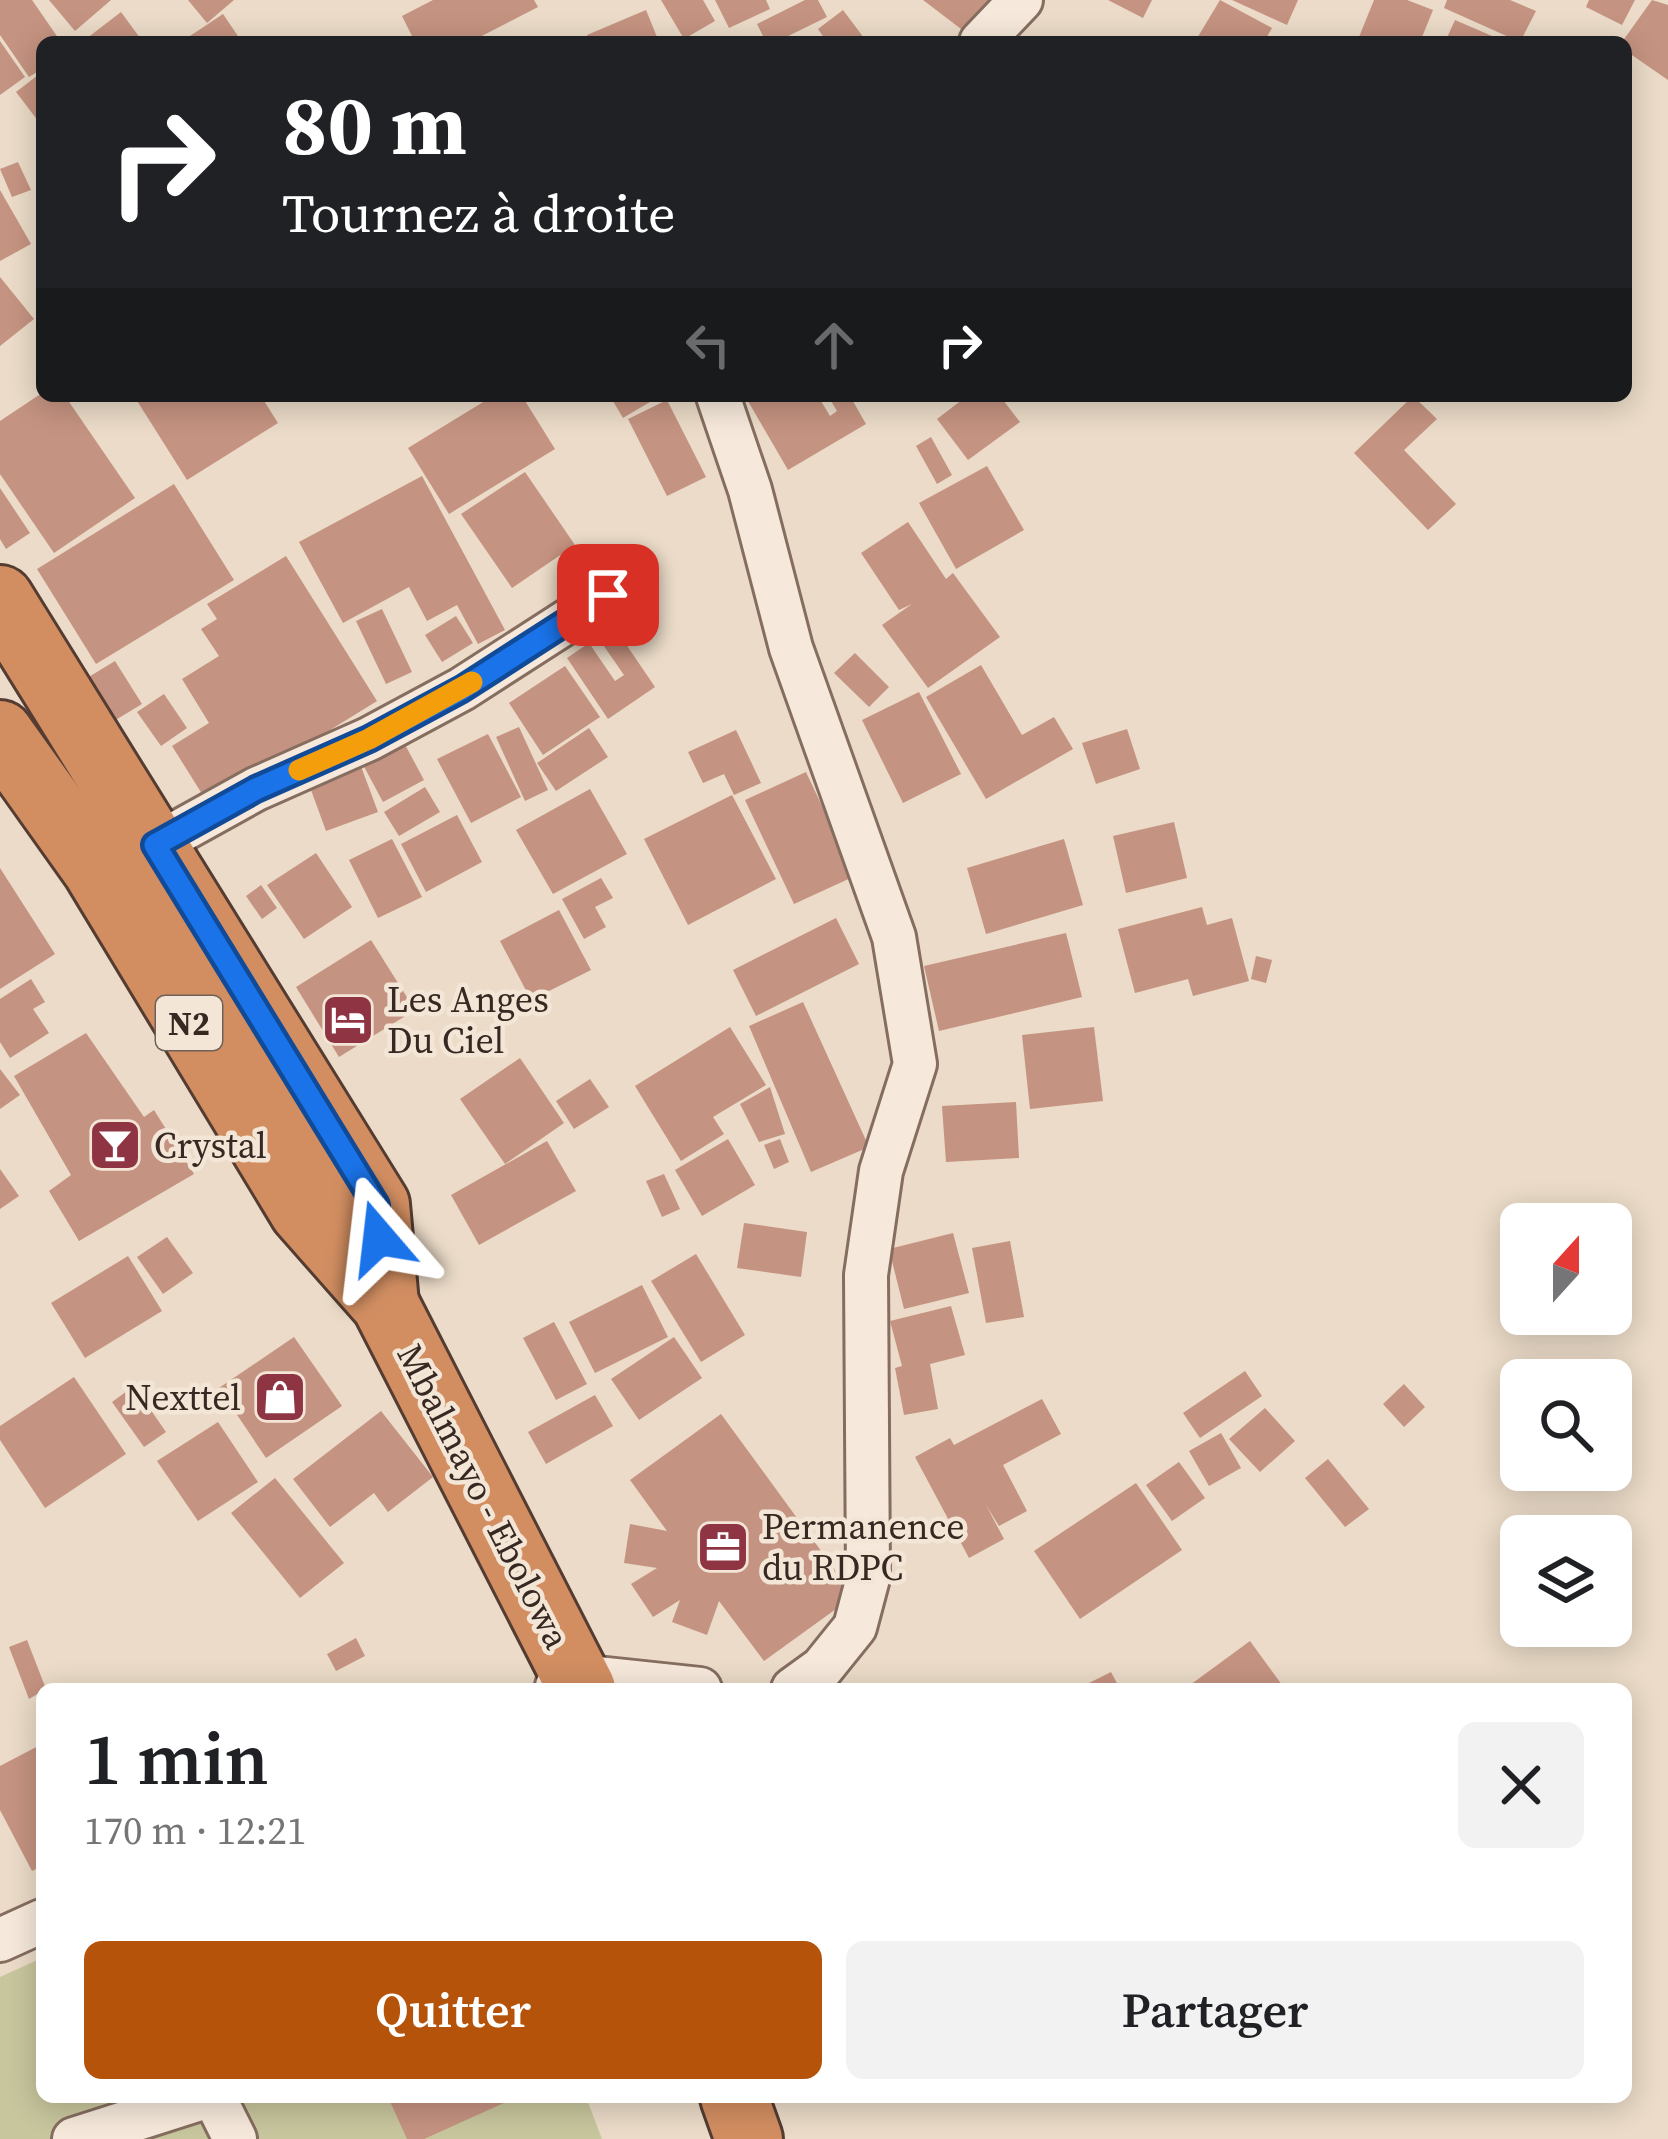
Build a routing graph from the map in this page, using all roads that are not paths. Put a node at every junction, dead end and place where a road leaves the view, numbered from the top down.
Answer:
1 (1022, 0) edge
2 (987, 36) edge
3 (720, 402) edge
4 (608, 595) dead end
5 (0, 599) edge
6 (7, 761) edge
7 (155, 845) junction
8 (385, 1304) junction
9 (569, 1683) edge
10 (801, 1683) edge
11 (36, 1924) edge
12 (0, 1940) edge
13 (191, 2103) edge
14 (214, 2103) edge
15 (736, 2103) edge
16 (74, 2139) edge
17 (235, 2139) edge
18 (749, 2139) edge

1 - 2 street
3 - 10 street
4 - 7 street
5 - 7 highway, Mbalmayo - Ebolowa / N2
6 - 8 highway, Mbalmayo - Ebolowa / N2
7 - 8 highway, Mbalmayo - Ebolowa / N2
8 - 9 highway, Mbalmayo - Ebolowa / N2
11 - 12 street
13 - 16 street
14 - 17 street
15 - 18 highway

